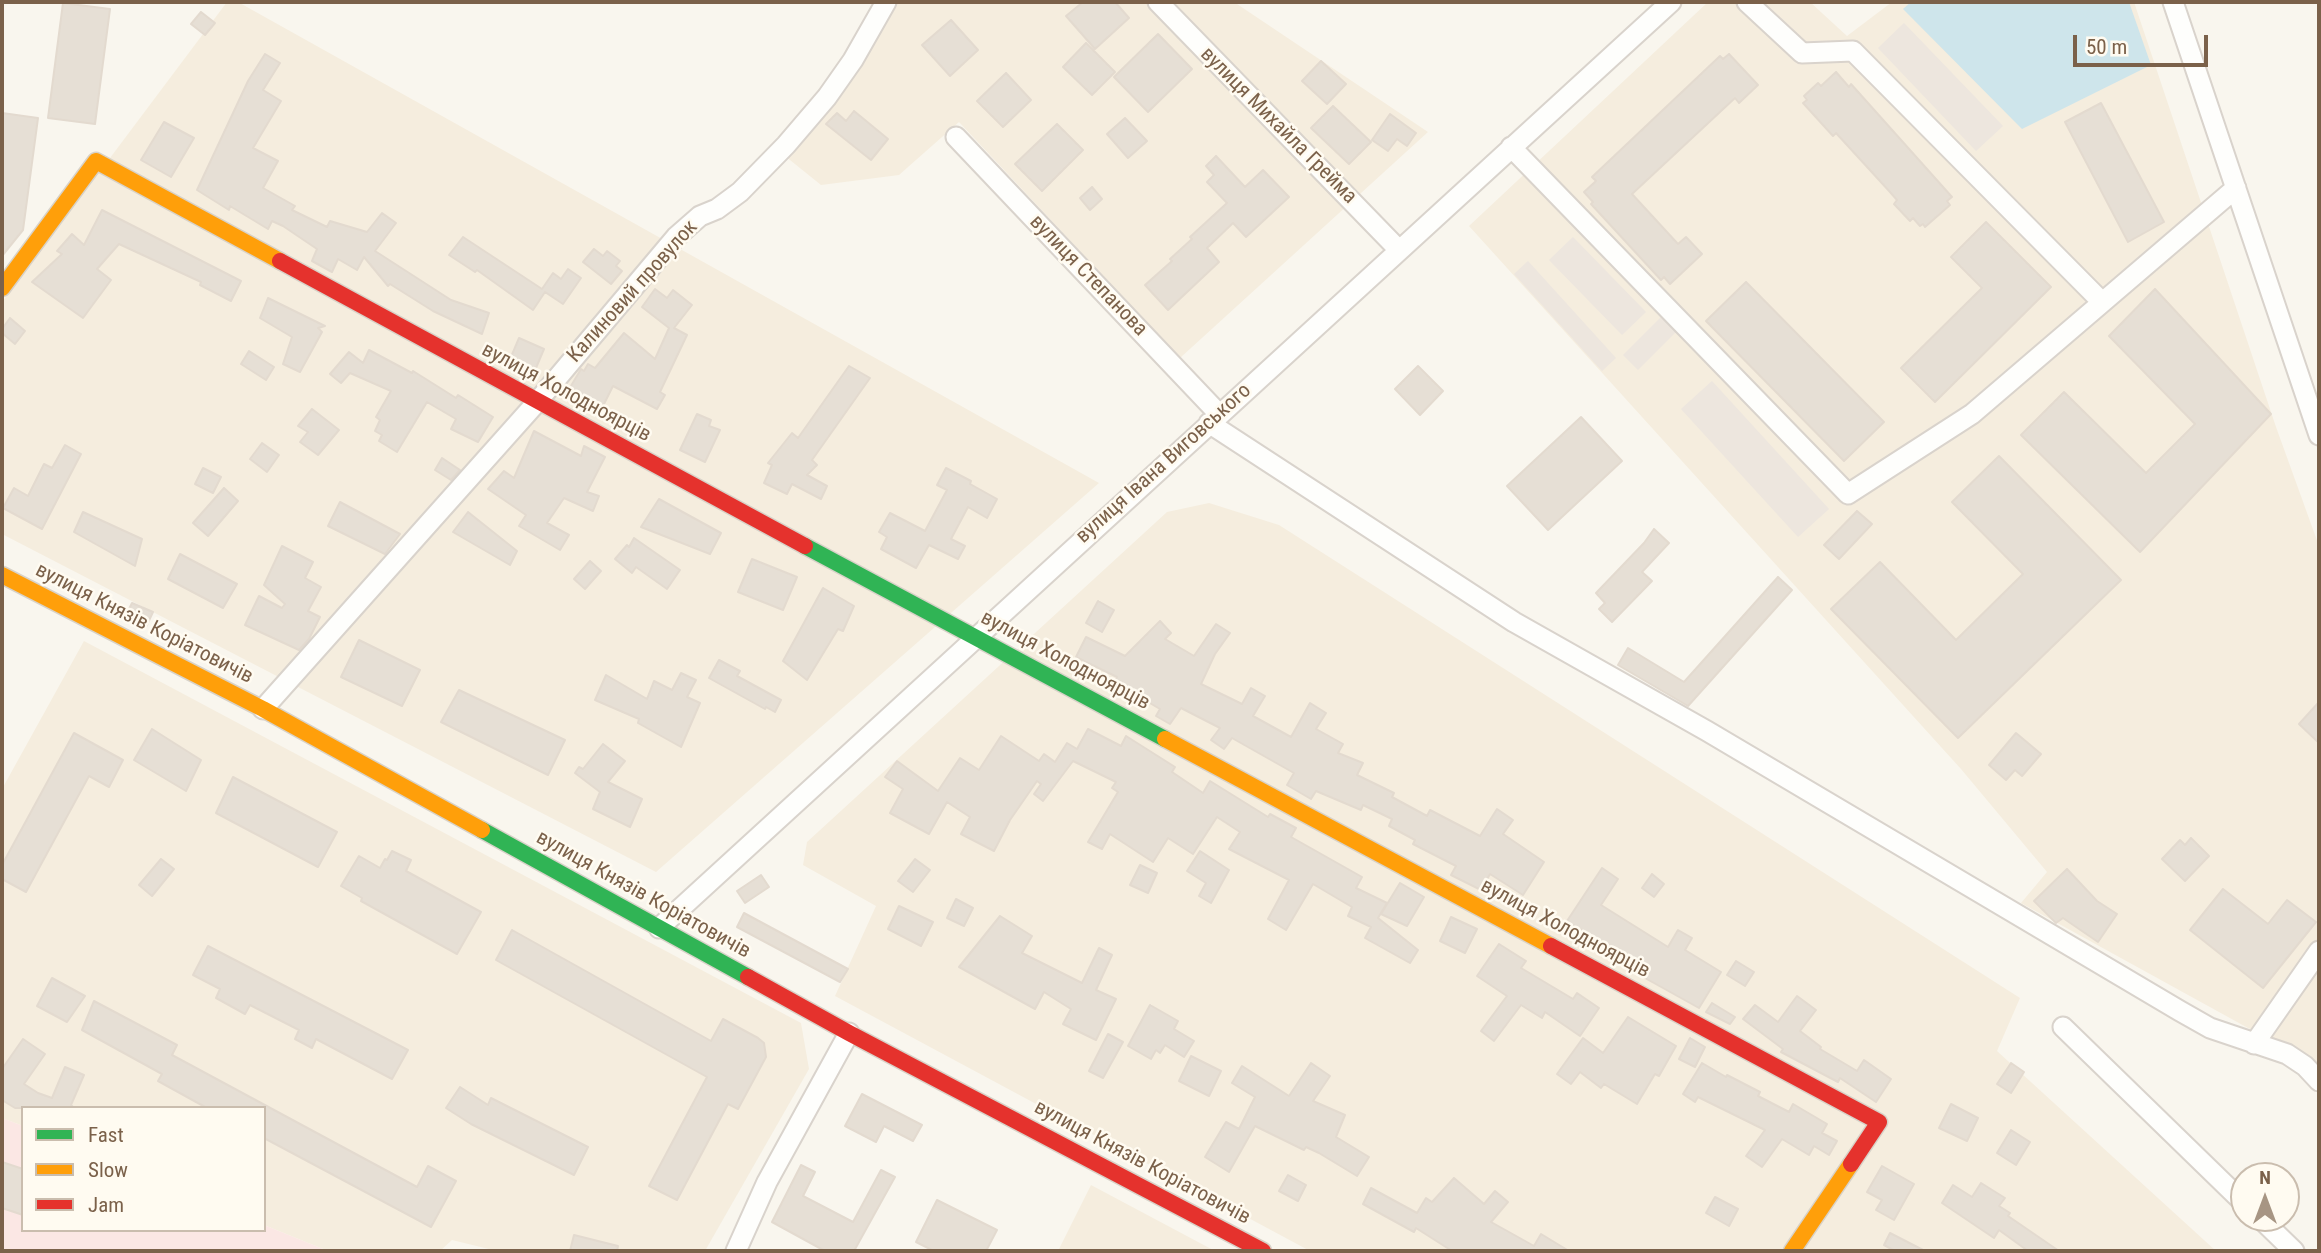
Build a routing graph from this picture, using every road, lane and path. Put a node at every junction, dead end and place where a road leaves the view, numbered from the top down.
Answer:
1 (886, 2) edge
2 (1158, 2) edge
3 (1671, 2) edge
4 (1747, 2) edge
5 (2173, 2) edge
6 (956, 137) dead end
7 (1511, 147) junction
8 (2236, 188) junction
9 (1399, 250) junction
10 (2, 288) edge
11 (2102, 302) junction
12 (537, 401) junction
13 (1214, 419) junction
14 (2319, 435) edge
15 (2, 575) edge
16 (975, 637) junction
17 (263, 709) junction
18 (659, 928) junction
19 (2319, 951) edge
20 (2063, 1027) dead end
21 (849, 1033) junction
22 (2254, 1044) junction
23 (2319, 1081) edge
24 (2230, 1189) edge
25 (2274, 1232) edge
26 (736, 1251) edge
27 (1263, 1251) edge
28 (1792, 1251) edge
29 (2294, 1251) edge

1 - 12 street, Калиновий провулок
2 - 9 street, вулиця Михайла Грейма
3 - 7 street, вулиця Івана Виговського
4 - 11 street
5 - 8 street
6 - 13 street, вулиця Степанова
7 - 9 street, вулиця Івана Виговського
7 - 11 street
8 - 11 street
8 - 14 street
9 - 13 street, вулиця Івана Виговського
10 - 12 street, вулиця Холодноярців
12 - 16 street, вулиця Холодноярців
12 - 17 street, Калиновий провулок
13 - 16 street, вулиця Івана Виговського
13 - 22 street, вулиця Степанова
15 - 17 street, вулиця Князів Коріатовичів
16 - 18 street, вулиця Івана Виговського
16 - 28 street, вулиця Холодноярців
17 - 18 street, вулиця Князів Коріатовичів
18 - 21 street, вулиця Князів Коріатовичів
19 - 22 street
20 - 24 street
21 - 26 street
21 - 27 street, вулиця Князів Коріатовичів
22 - 23 street, вулиця Степанова
25 - 29 street

